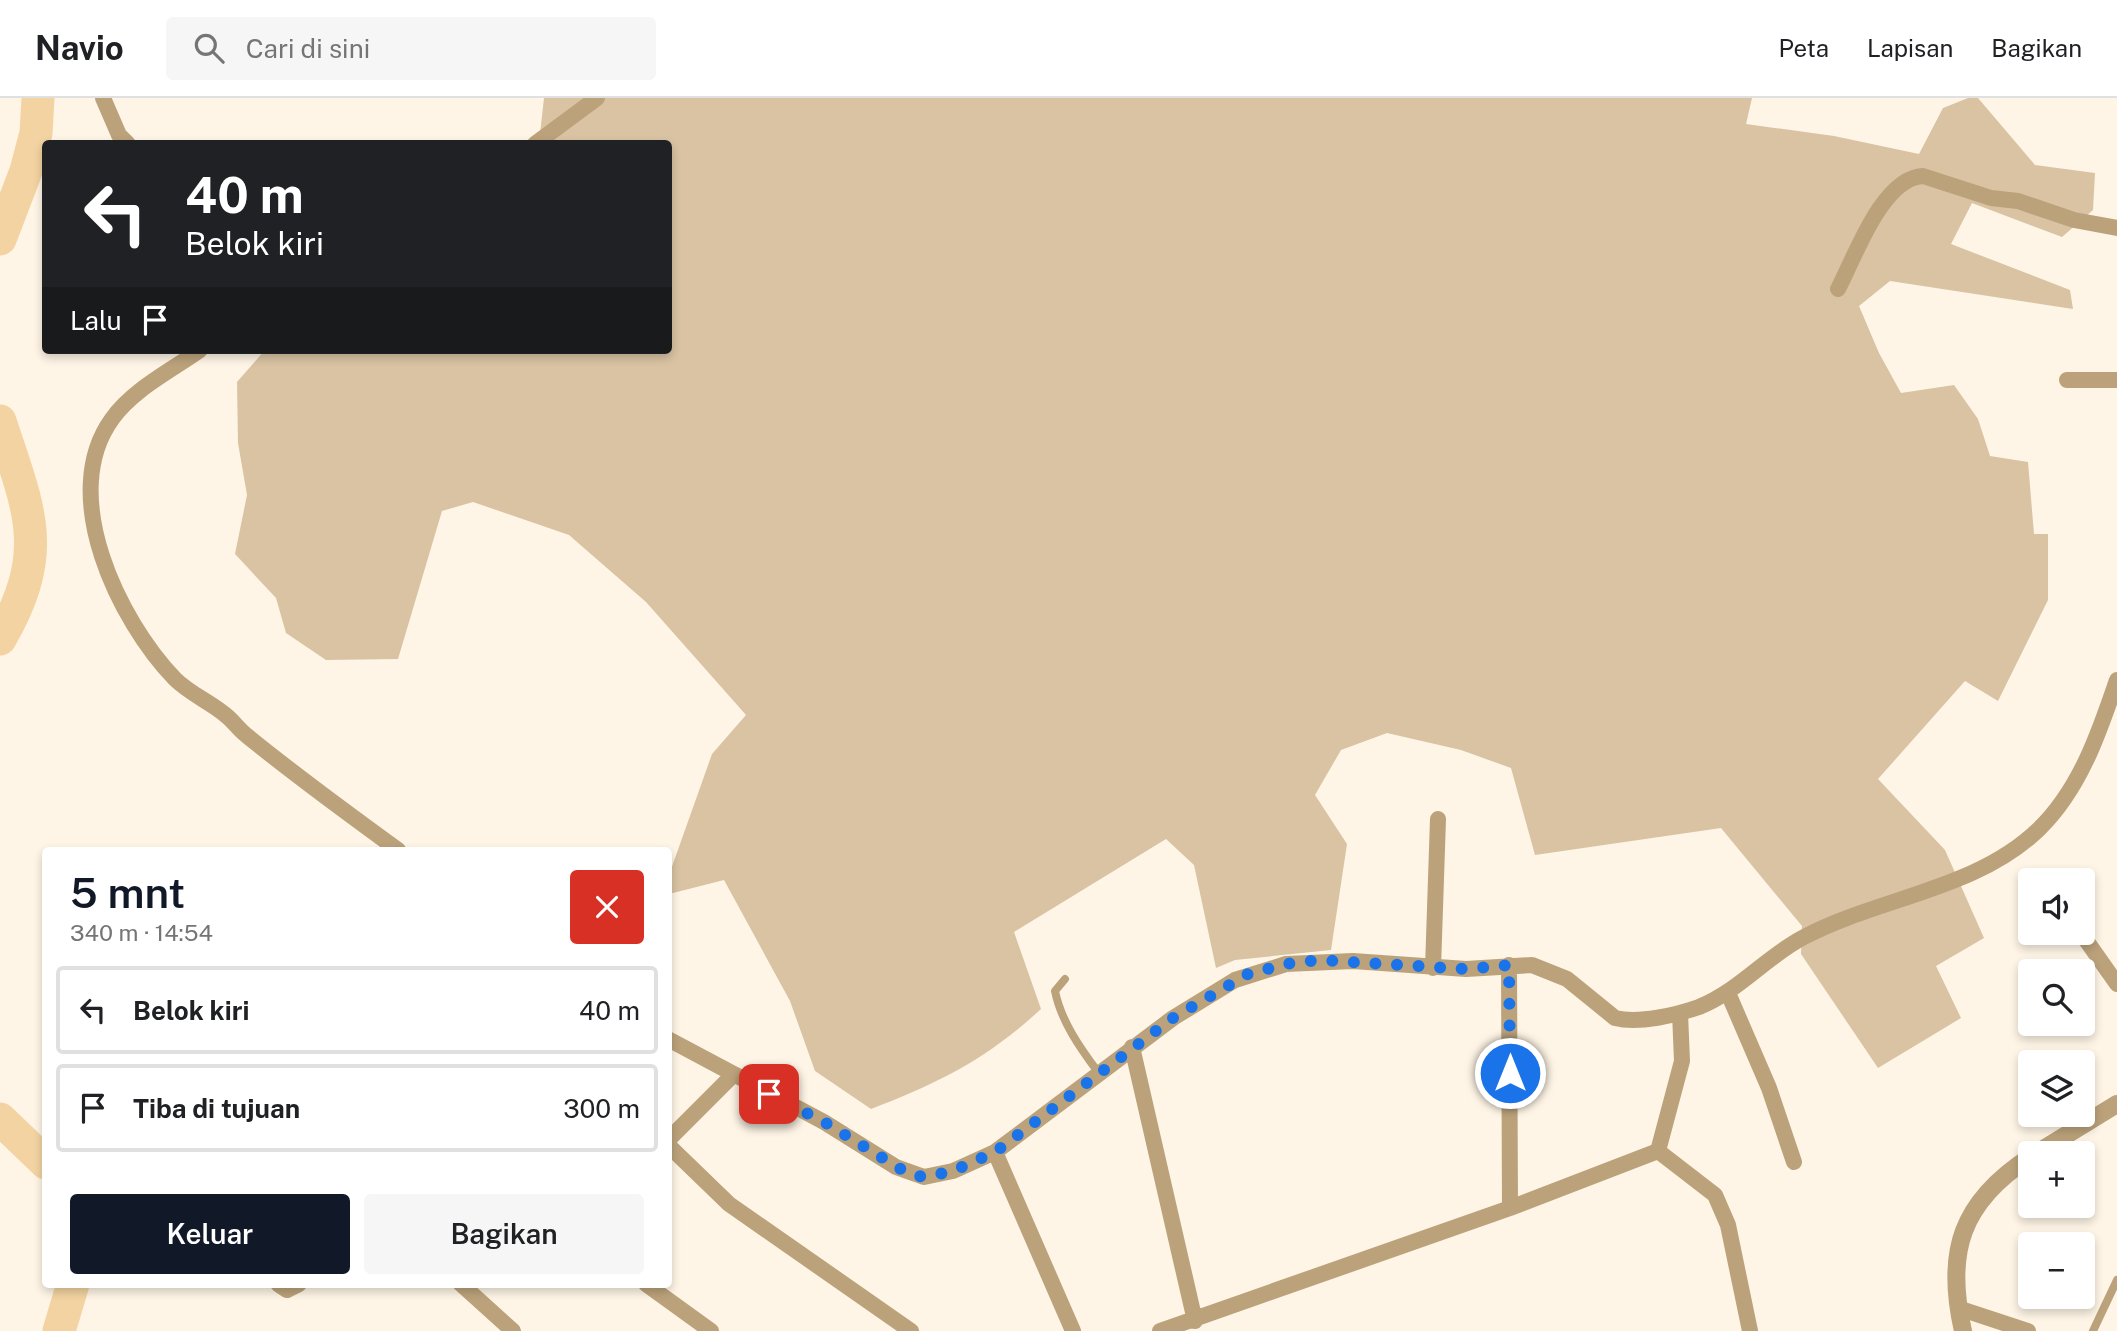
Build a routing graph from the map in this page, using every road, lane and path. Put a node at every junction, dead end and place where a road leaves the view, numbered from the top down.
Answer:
1 (103, 98) edge
2 (597, 98) edge
3 (124, 140) edge
4 (540, 140) edge
5 (2117, 228) edge
6 (1838, 289) dead end
7 (195, 354) edge
8 (2067, 380) dead end
9 (2117, 380) edge
10 (2117, 680) edge
11 (1438, 819) dead end
12 (394, 847) edge
13 (2089, 945) edge
14 (1509, 965) junction
15 (1433, 968) junction
16 (1065, 979) dead end
17 (2117, 984) edge
18 (1728, 993) junction
19 (1679, 1013) junction
20 (672, 1041) edge
21 (1132, 1048) junction
22 (1098, 1072) junction
23 (733, 1075) junction
24 (2117, 1104) edge
25 (672, 1136) edge
26 (2057, 1141) edge
27 (672, 1149) edge
28 (1658, 1151) junction
29 (995, 1152) junction
30 (1794, 1162) dead end
31 (2018, 1165) edge
32 (1510, 1208) junction
33 (2117, 1280) edge
34 (465, 1288) edge
35 (652, 1288) edge
36 (1958, 1308) junction
37 (1195, 1321) junction
38 (513, 1331) edge
39 (711, 1331) edge
40 (911, 1331) edge
41 (1073, 1331) edge
42 (1160, 1331) edge
43 (1750, 1331) edge
44 (1963, 1331) edge
45 (2028, 1331) edge
46 (2093, 1331) edge

1 - 3 street
2 - 4 street
5 - 6 street
7 - 12 street
8 - 9 street
10 - 18 street
11 - 15 street
13 - 17 street
14 - 15 street
14 - 19 street
14 - 32 street
15 - 21 street
16 - 22 lane
18 - 19 street
18 - 30 street
19 - 28 street
20 - 23 street
21 - 22 street
21 - 37 street
22 - 29 street
23 - 25 street
23 - 29 street
24 - 26 street
27 - 40 street
28 - 32 street
28 - 43 street
29 - 41 street
31 - 36 street
32 - 37 street
33 - 46 lane
34 - 38 street
35 - 39 street
36 - 44 street
36 - 45 street
37 - 42 street

